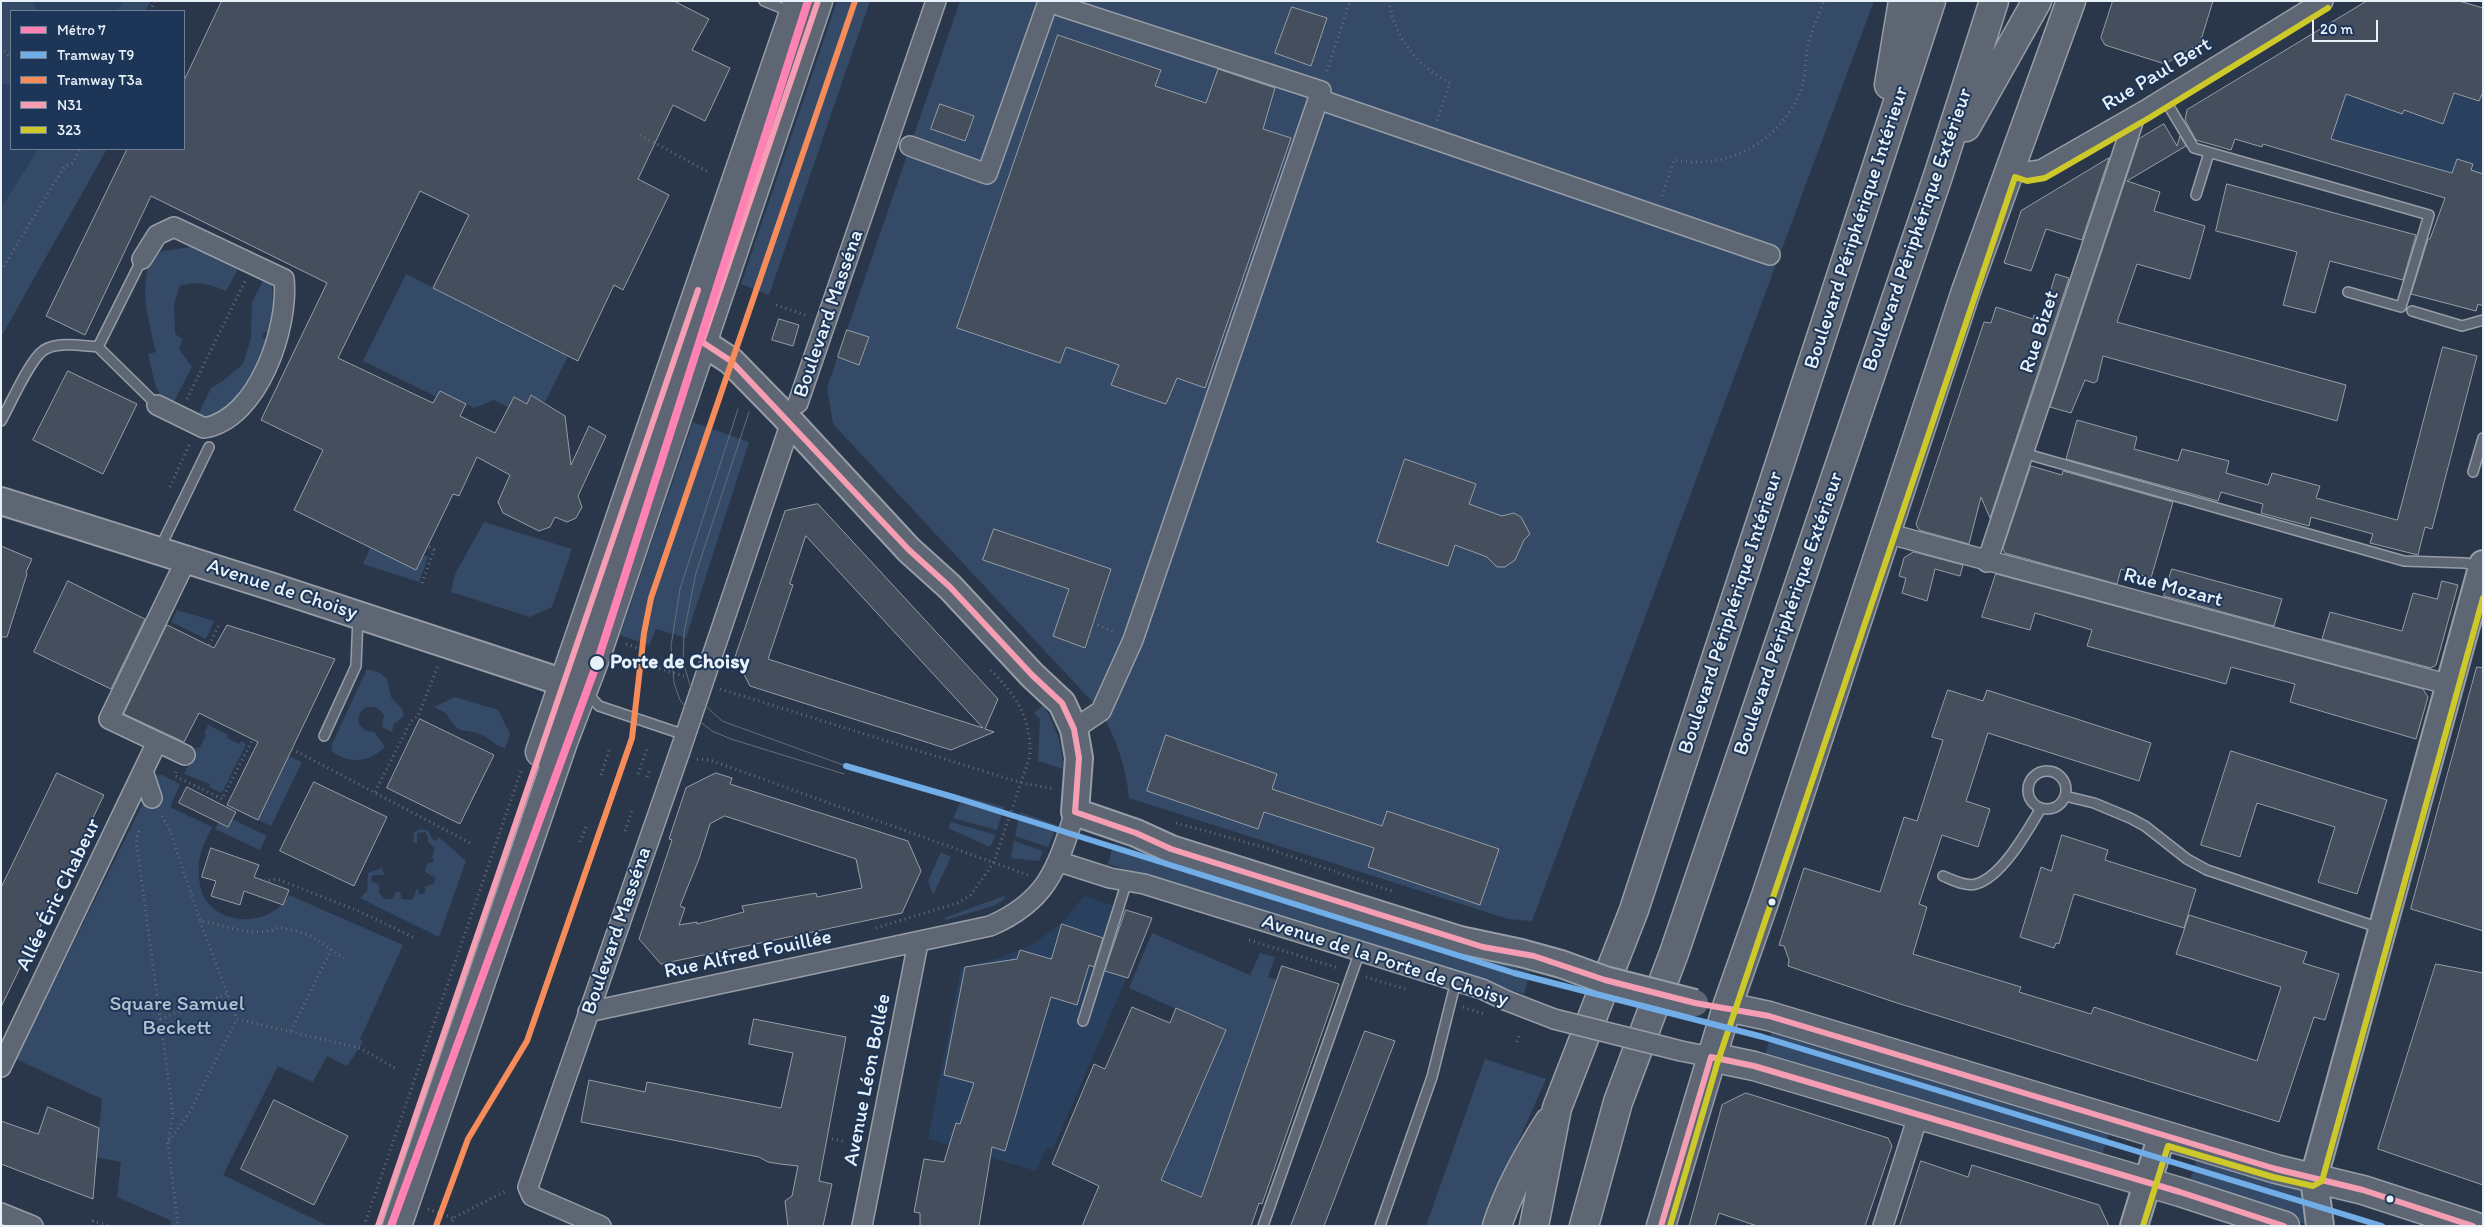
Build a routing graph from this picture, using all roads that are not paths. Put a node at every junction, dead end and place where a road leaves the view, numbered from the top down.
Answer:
1 (764, 1) edge
2 (818, 1) edge
3 (936, 1) edge
4 (1903, 1) edge
5 (1931, 1) edge
6 (1994, 1) edge
7 (2037, 1) edge
8 (2071, 1) edge
9 (2323, 1) edge
10 (796, 7) edge
11 (1319, 95) junction
12 (2164, 98) junction
13 (2135, 116) junction
14 (910, 146) dead end
15 (2209, 153) junction
16 (2010, 166) junction
17 (1874, 173) junction
18 (1938, 176) junction
19 (2196, 195) dead end
20 (1770, 255) dead end
21 (142, 259) joint
22 (2348, 292) dead end
23 (2412, 311) dead end
24 (2483, 320) edge
25 (692, 339) junction
26 (98, 347) junction
27 (157, 405) joint
28 (795, 413) junction
29 (1, 421) edge
30 (2483, 438) edge
31 (209, 447) dead end
32 (2023, 453) junction
33 (2472, 472) dead end
34 (1, 501) edge
35 (1886, 534) junction
36 (158, 551) junction
37 (186, 560) junction
38 (1987, 562) junction
39 (2482, 565) edge
40 (358, 614) junction
41 (2450, 685) junction
42 (573, 686) junction
43 (1074, 728) junction
44 (686, 734) junction
45 (324, 736) dead end
46 (157, 742) junction
47 (185, 755) dead end
48 (143, 771) junction
49 (2065, 796) junction
50 (152, 798) road end
51 (1077, 803) junction
52 (2041, 808) junction
53 (1060, 862) junction
54 (1943, 876) dead end
55 (1127, 881) junction
56 (2383, 929) junction
57 (918, 943) junction
58 (1360, 951) junction
59 (1456, 981) junction
60 (1727, 1007) junction
61 (588, 1012) junction
62 (1083, 1021) dead end
63 (1714, 1047) junction
64 (1, 1067) edge
65 (1558, 1108) junction
66 (1918, 1116) junction
67 (2162, 1134) junction
68 (2314, 1177) junction
69 (2147, 1184) junction
70 (1, 1213) edge
71 (2283, 1225) edge
72 (33, 1226) edge
73 (378, 1226) edge
74 (397, 1226) edge
75 (601, 1226) edge
76 (862, 1226) edge
77 (1263, 1226) edge
78 (1380, 1226) edge
79 (1497, 1226) edge
80 (1534, 1226) edge
81 (1584, 1226) edge
82 (1661, 1226) edge
83 (1883, 1226) edge
84 (2134, 1226) edge
85 (2320, 1226) edge
86 (2474, 1226) edge

1 - 10 lane
2 - 25 main road
3 - 28 street, Boulevard Masséna
4 - 17 main road
5 - 17 main road, Boulevard Périphérique Intérieur
6 - 18 main road, Boulevard Périphérique Extérieur
7 - 18 main road
8 - 16 main road
9 - 12 street, Rue Paul Bert
10 - 25 main road
11 - 14 street
11 - 20 street
11 - 43 street
12 - 13 street, Rue Paul Bert
12 - 15 lane
13 - 16 street, Rue Paul Bert
13 - 32 street, Rue Bizet
15 - 19 lane
15 - 22 lane
16 - 35 main road
17 - 65 main road, Boulevard Périphérique Intérieur
18 - 81 main road, Boulevard Périphérique Extérieur
21 - 26 lane
21 - 27 street
23 - 24 lane
25 - 28 main road
25 - 42 main road
26 - 27 lane
26 - 29 lane
28 - 43 main road
28 - 44 street, Boulevard Masséna
30 - 33 lane
31 - 36 lane
32 - 38 street, Rue Bizet
32 - 39 lane
34 - 36 main road, Avenue de Choisy
35 - 38 street, Rue Mozart
35 - 60 main road
36 - 37 main road, Avenue de Choisy
37 - 40 main road, Avenue de Choisy
37 - 46 street
38 - 41 street, Rue Mozart
39 - 41 main road
40 - 42 main road, Avenue de Choisy
40 - 45 lane
41 - 56 main road
42 - 44 lane
42 - 73 main road
42 - 74 main road
43 - 51 main road
44 - 61 street, Boulevard Masséna
46 - 47 street
46 - 48 street, Allée Éric Chabeur
48 - 50 street
48 - 64 street, Allée Éric Chabeur
49 - 52 lane
49 - 52 lane
49 - 56 lane
51 - 53 street, Rue Alfred Fouillée
51 - 60 main road, Avenue de la Porte de Choisy, bridge
52 - 54 lane
53 - 55 street, Avenue de la Porte de Choisy
53 - 57 street, Rue Alfred Fouillée
55 - 58 street, Avenue de la Porte de Choisy
55 - 62 lane
56 - 68 main road
57 - 61 street, Rue Alfred Fouillée
57 - 76 street, Avenue Léon Bollée
58 - 59 street, Avenue de la Porte de Choisy
58 - 77 lane
59 - 63 street, Avenue de la Porte de Choisy, bridge
59 - 78 lane
60 - 63 main road
60 - 67 main road
61 - 75 street, Boulevard Masséna
63 - 66 main road
63 - 82 main road
65 - 79 main road
65 - 80 main road, Boulevard Périphérique Intérieur
66 - 69 main road
66 - 83 street
67 - 68 main road
67 - 69 main road
68 - 85 main road
68 - 86 main road
69 - 71 main road
69 - 84 main road
70 - 72 street

